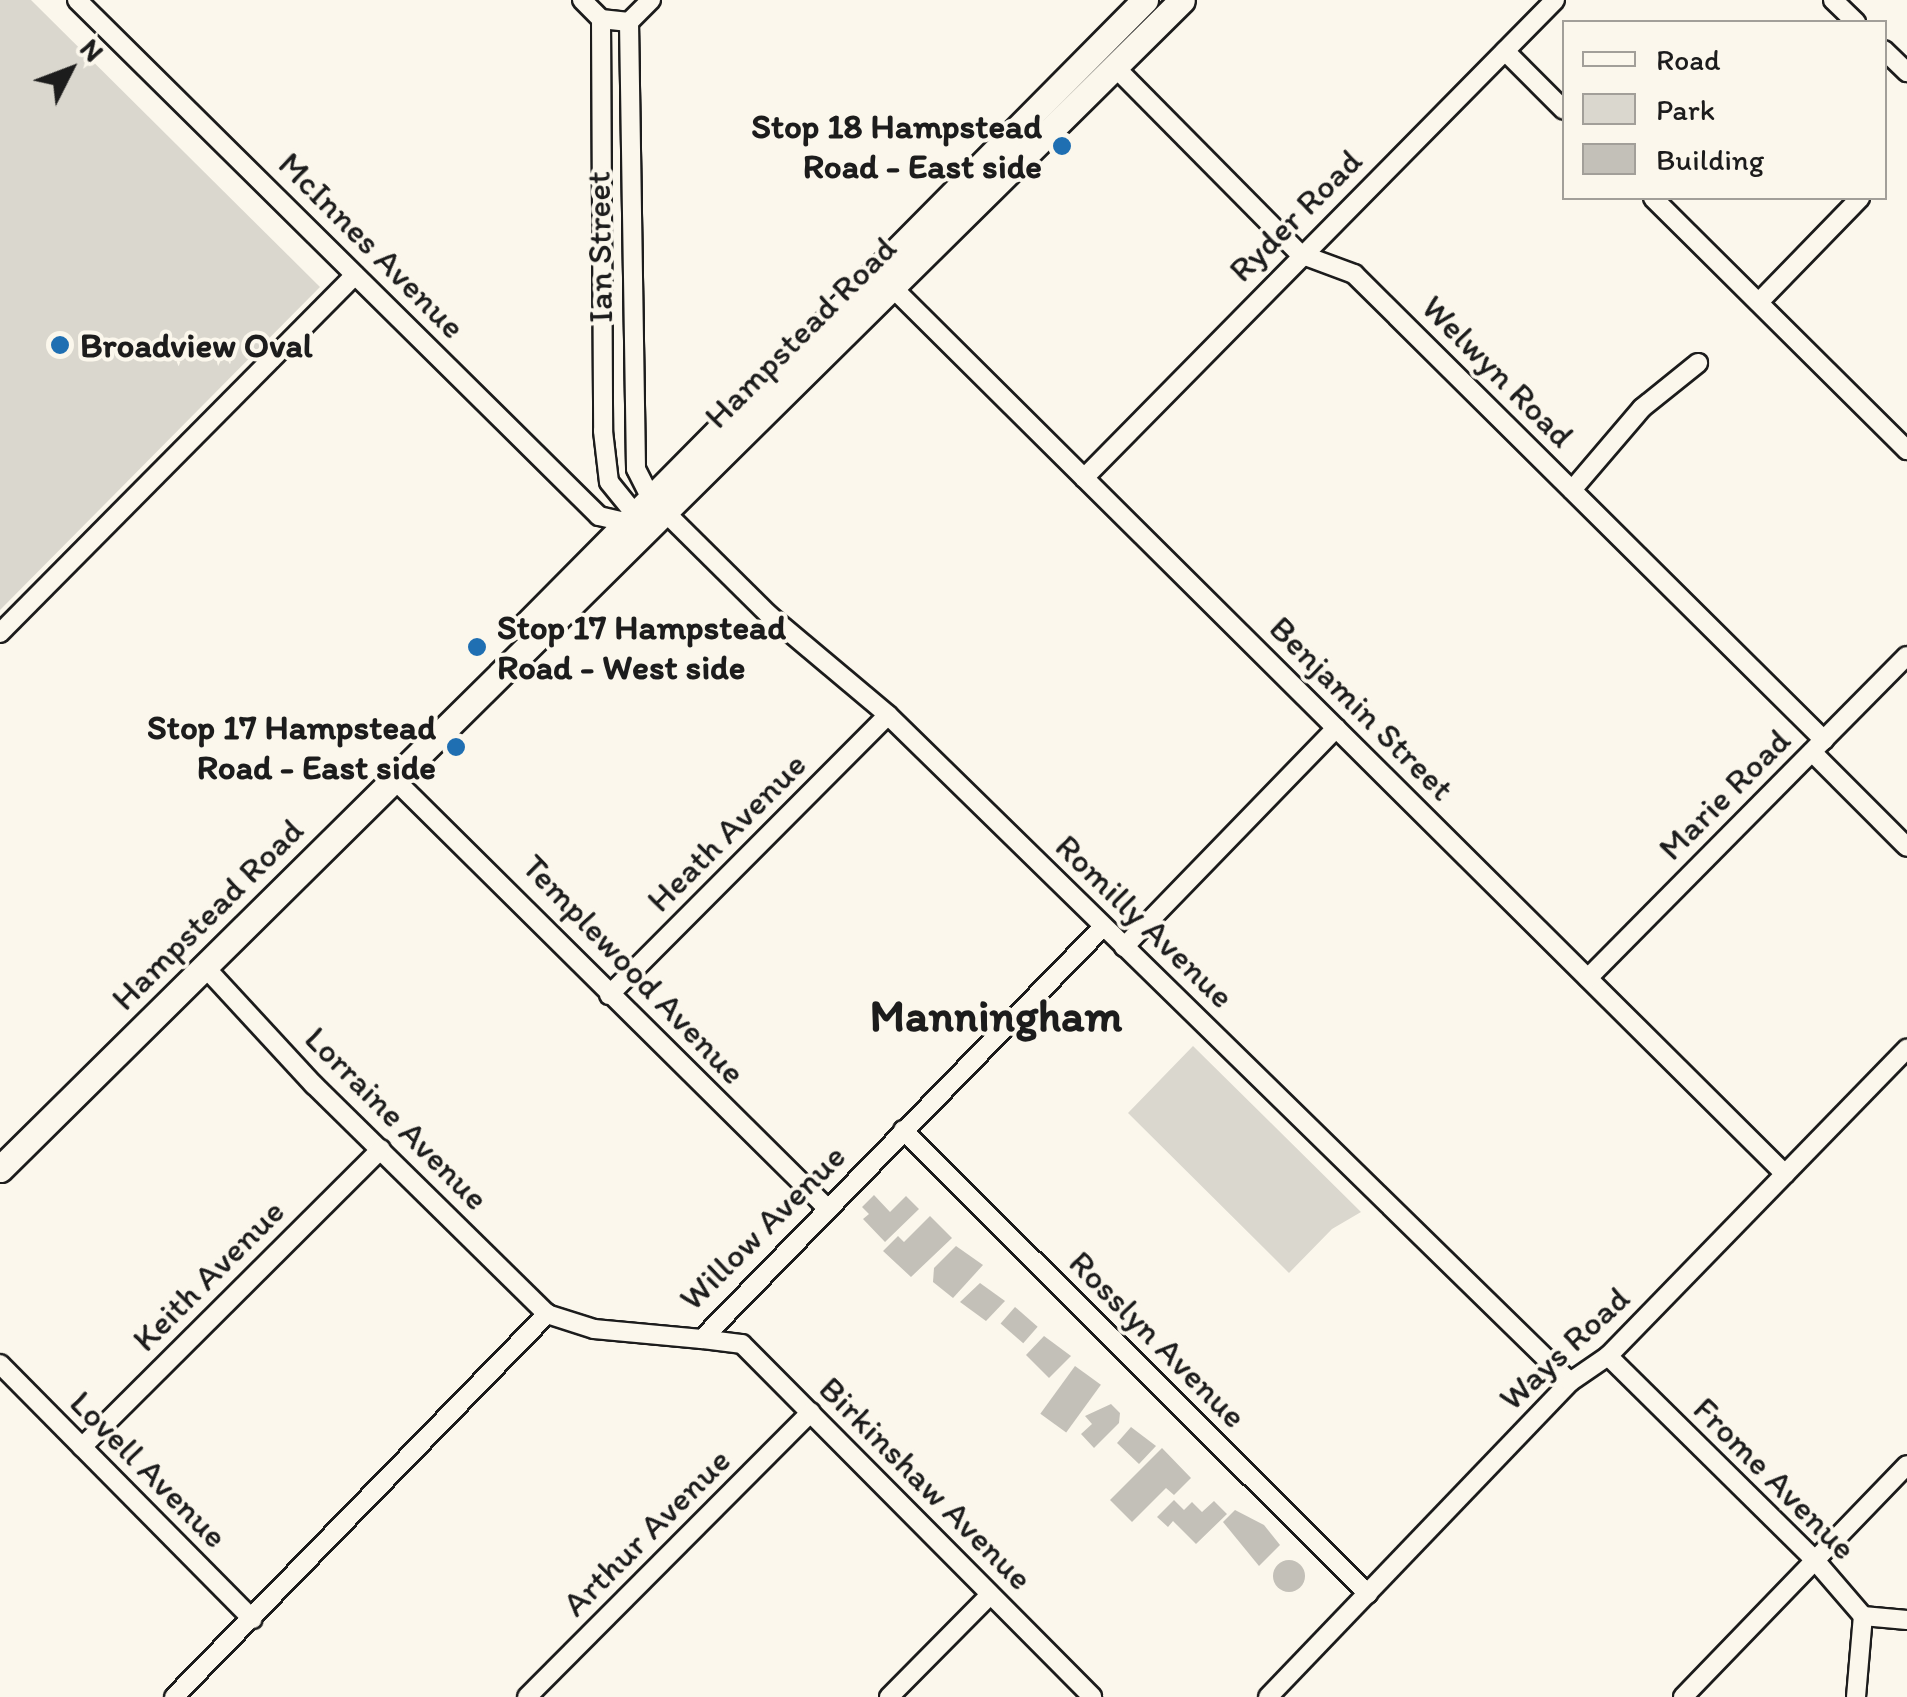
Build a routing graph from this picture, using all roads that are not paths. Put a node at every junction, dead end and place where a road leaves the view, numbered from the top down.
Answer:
1 (77, 0) edge
2 (582, 0) edge
3 (650, 0) edge
4 (1146, 0) edge
5 (1182, 0) edge
6 (1555, 0) edge
7 (1832, 0) edge
8 (601, 18) junction
9 (1854, 20) edge
10 (629, 22) junction
11 (1505, 51) junction
12 (1887, 53) edge
13 (1106, 58) junction
14 (1907, 72) edge
15 (1562, 108) edge
16 (1655, 200) edge
17 (1858, 200) edge
18 (1300, 254) junction
19 (875, 271) junction
20 (355, 275) junction
21 (894, 289) junction
22 (1758, 302) junction
23 (1698, 363) dead end
24 (1907, 450) edge
25 (1084, 478) junction
26 (1572, 490) junction
27 (645, 513) junction
28 (632, 549) junction
29 (0, 632) edge
30 (1907, 656) edge
31 (461, 707) junction
32 (888, 715) junction
33 (1336, 728) junction
34 (1818, 746) junction
35 (393, 778) junction
36 (1907, 847) edge
37 (1103, 928) junction
38 (1124, 947) junction
39 (204, 966) junction
40 (1588, 978) junction
41 (609, 996) junction
42 (1907, 1048) edge
43 (903, 1130) junction
44 (380, 1148) junction
45 (0, 1169) edge
46 (1785, 1174) junction
47 (826, 1207) junction
48 (548, 1314) junction
49 (702, 1339) junction
50 (1608, 1356) junction
51 (0, 1364) edge
52 (1570, 1382) junction
53 (811, 1412) junction
54 (82, 1447) junction
55 (1907, 1465) edge
56 (1813, 1558) junction
57 (1368, 1594) junction
58 (990, 1596) junction
59 (1863, 1616) junction
60 (252, 1619) junction
61 (1907, 1620) edge
62 (174, 1697) edge
63 (527, 1697) edge
64 (889, 1697) edge
65 (1092, 1697) edge
66 (1268, 1697) edge
67 (1683, 1697) edge
68 (1856, 1697) edge

1 - 20 street, McInnes Avenue
2 - 8 street
3 - 10 street
4 - 13 highway, Hampstead Road
5 - 13 highway, Hampstead Road
6 - 11 street, Ryder Road
7 - 9 street
8 - 10 street
8 - 27 street, Ian Street
10 - 27 street, Ian Street
11 - 15 street
11 - 18 street, Ryder Road
12 - 14 street
13 - 18 street, Welwyn Road
13 - 19 highway, Hampstead Road
13 - 21 highway, Hampstead Road
16 - 22 street
17 - 22 street
18 - 25 street, Ryder Road
18 - 26 street, Welwyn Road
19 - 21 highway
19 - 27 highway, Hampstead Road
20 - 27 street, McInnes Avenue
20 - 29 street
21 - 25 street, Benjamin Street
21 - 27 highway, Hampstead Road
22 - 24 street
23 - 26 street
25 - 33 street, Benjamin Street
26 - 34 street, Welwyn Road
27 - 28 highway, Hampstead Road
27 - 28 highway
27 - 31 highway, Hampstead Road
27 - 32 street, Romilly Avenue
28 - 31 highway, Hampstead Road
30 - 34 street, Marie Road
31 - 35 highway, Hampstead Road
32 - 37 street, Romilly Avenue
32 - 41 street, Heath Avenue
33 - 38 street
33 - 40 street, Benjamin Street
34 - 36 street, Welwyn Road
34 - 40 street, Marie Road
35 - 39 highway, Hampstead Road
35 - 41 street, Templewood Avenue
37 - 38 street, Romilly Avenue
37 - 43 street, Willow Avenue
38 - 52 street, Romilly Avenue
39 - 44 street, Lorraine Avenue
39 - 45 highway, Hampstead Road
40 - 46 street, Benjamin Street
41 - 47 street, Templewood Avenue
42 - 46 street, Ways Road
43 - 47 street, Willow Avenue
43 - 57 street, Rosslyn Avenue
44 - 48 street, Lorraine Avenue
44 - 54 street, Keith Avenue
46 - 50 street, Ways Road
47 - 49 street, Willow Avenue
48 - 49 street, Willow Avenue
48 - 60 street
49 - 53 street, Birkinshaw Avenue
50 - 52 street, Ways Road
50 - 56 street, Frome Avenue
51 - 54 street, Lovell Avenue
52 - 57 street, Ways Road
53 - 58 street, Birkinshaw Avenue
53 - 63 street, Arthur Avenue
54 - 60 street, Lovell Avenue
55 - 56 street
56 - 59 street, Frome Avenue
56 - 67 street
57 - 66 street, Ways Road
58 - 64 street
58 - 65 street, Birkinshaw Avenue
59 - 61 street
59 - 68 street
60 - 62 street

